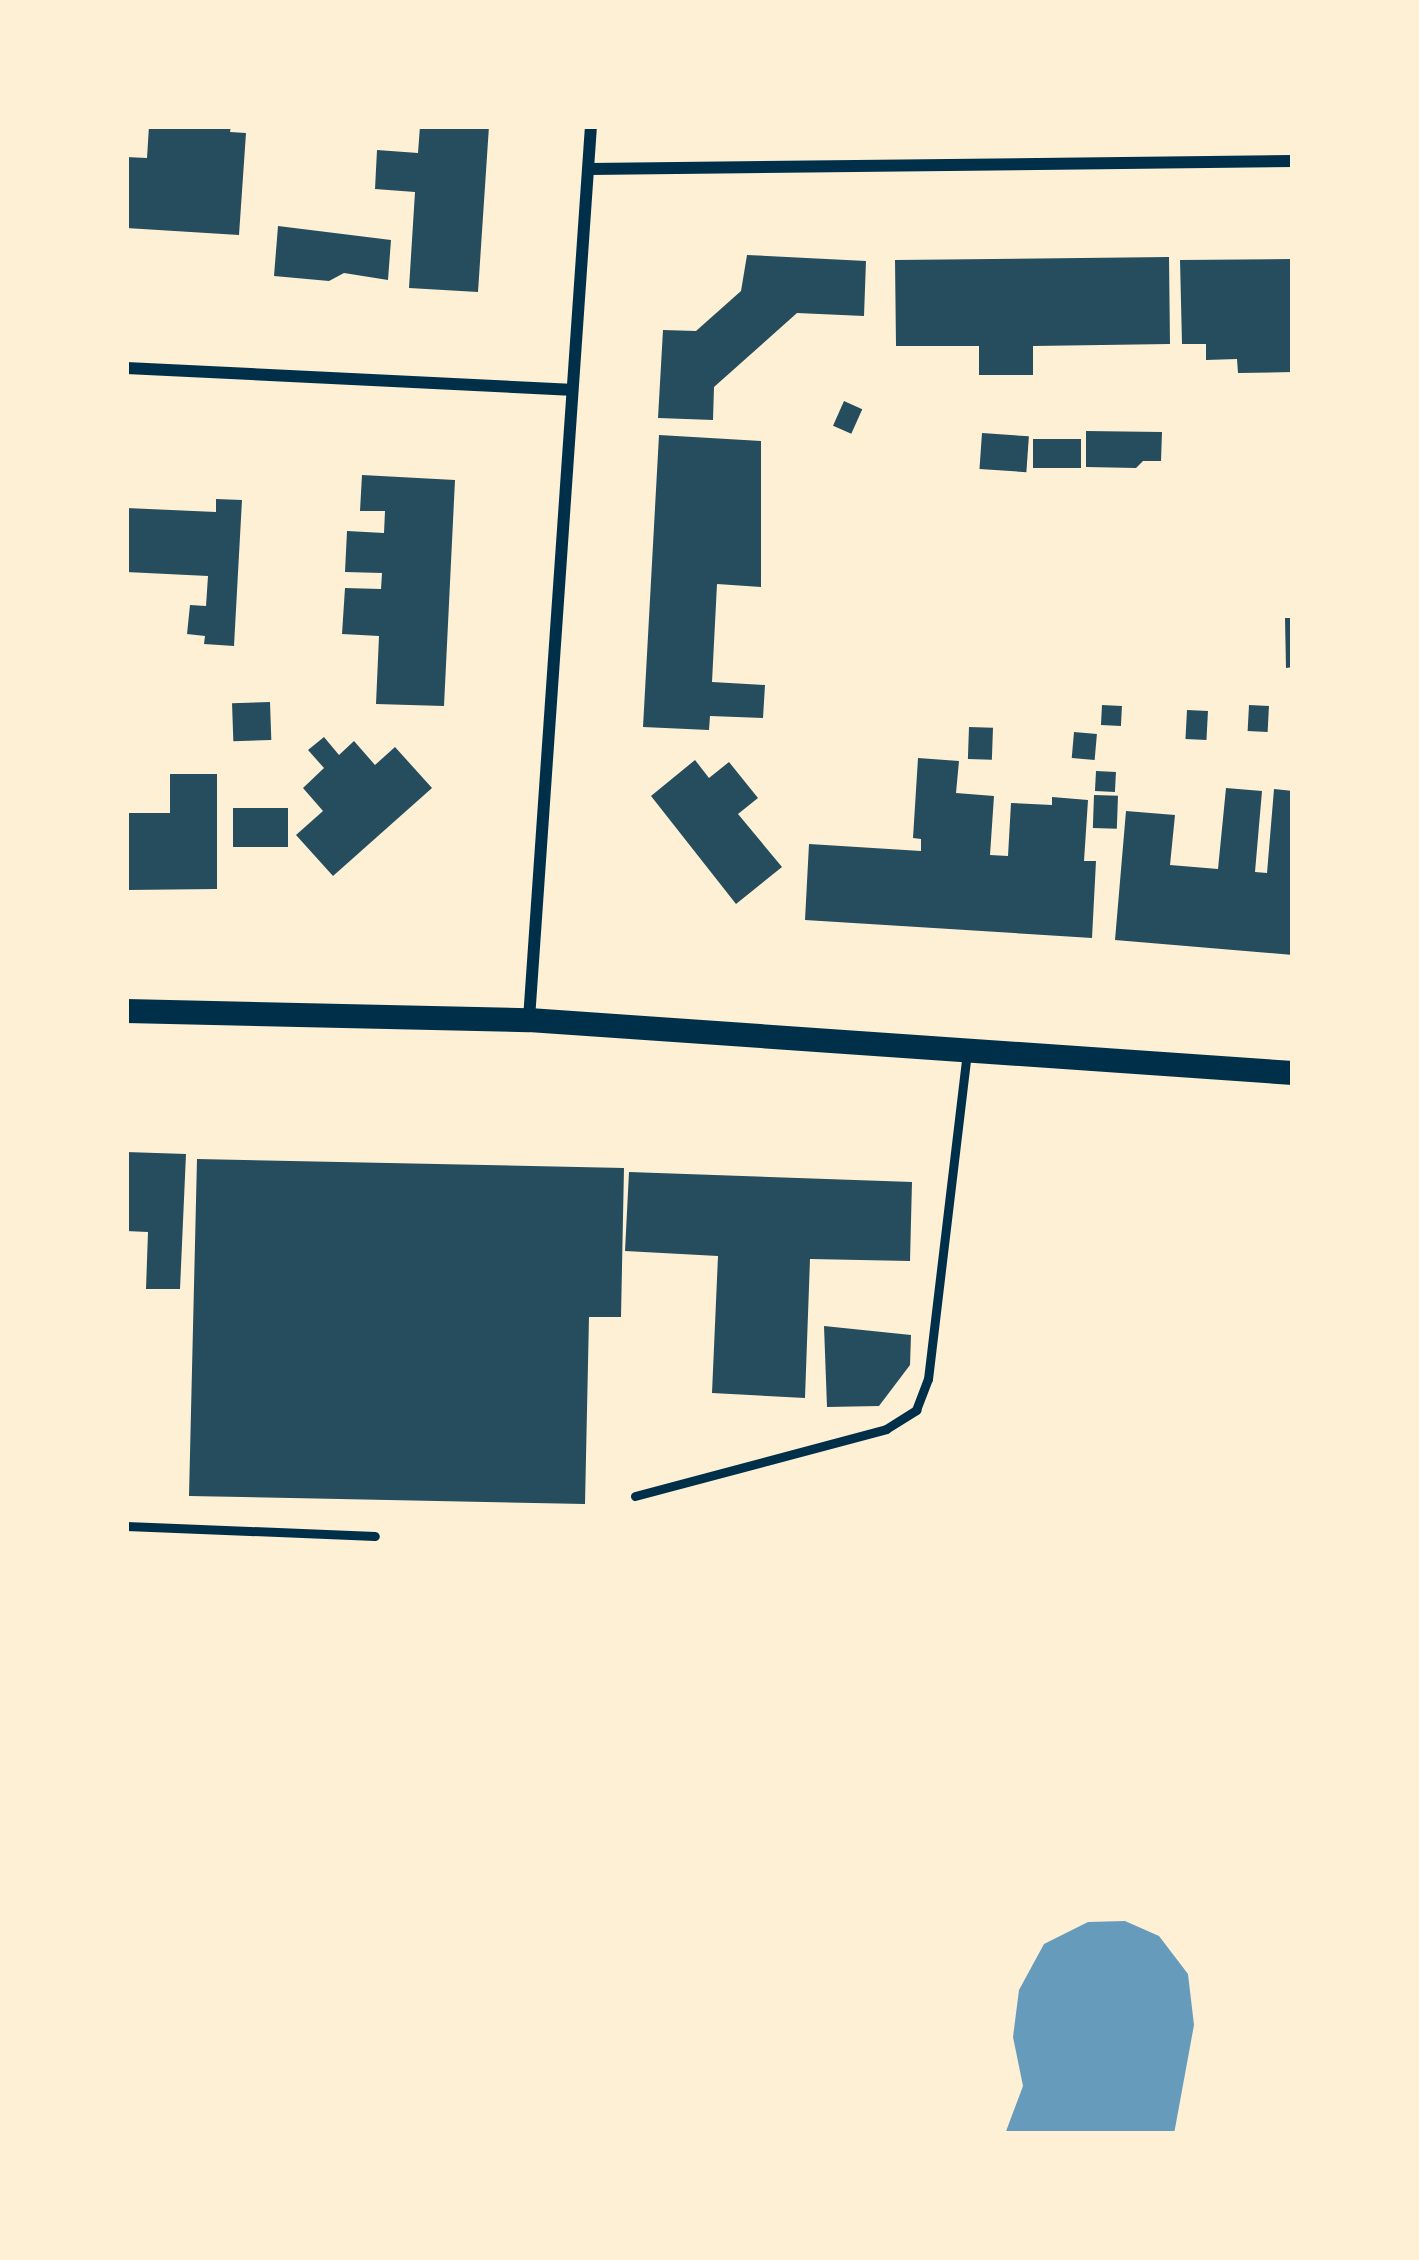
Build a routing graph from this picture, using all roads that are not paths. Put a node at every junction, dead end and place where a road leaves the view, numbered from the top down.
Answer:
1 (591, 126) edge
2 (1293, 161) edge
3 (589, 169) junction
4 (126, 368) edge
5 (569, 390) junction
6 (126, 1011) edge
7 (529, 1020) junction
8 (968, 1047) junction
9 (1293, 1073) edge
10 (634, 1496) dead end
11 (126, 1526) edge
12 (375, 1536) dead end

1 - 3 street
2 - 3 street
3 - 5 street
4 - 5 street
5 - 7 street
6 - 7 main road
7 - 8 main road
8 - 9 main road
8 - 10 lane
11 - 12 lane

